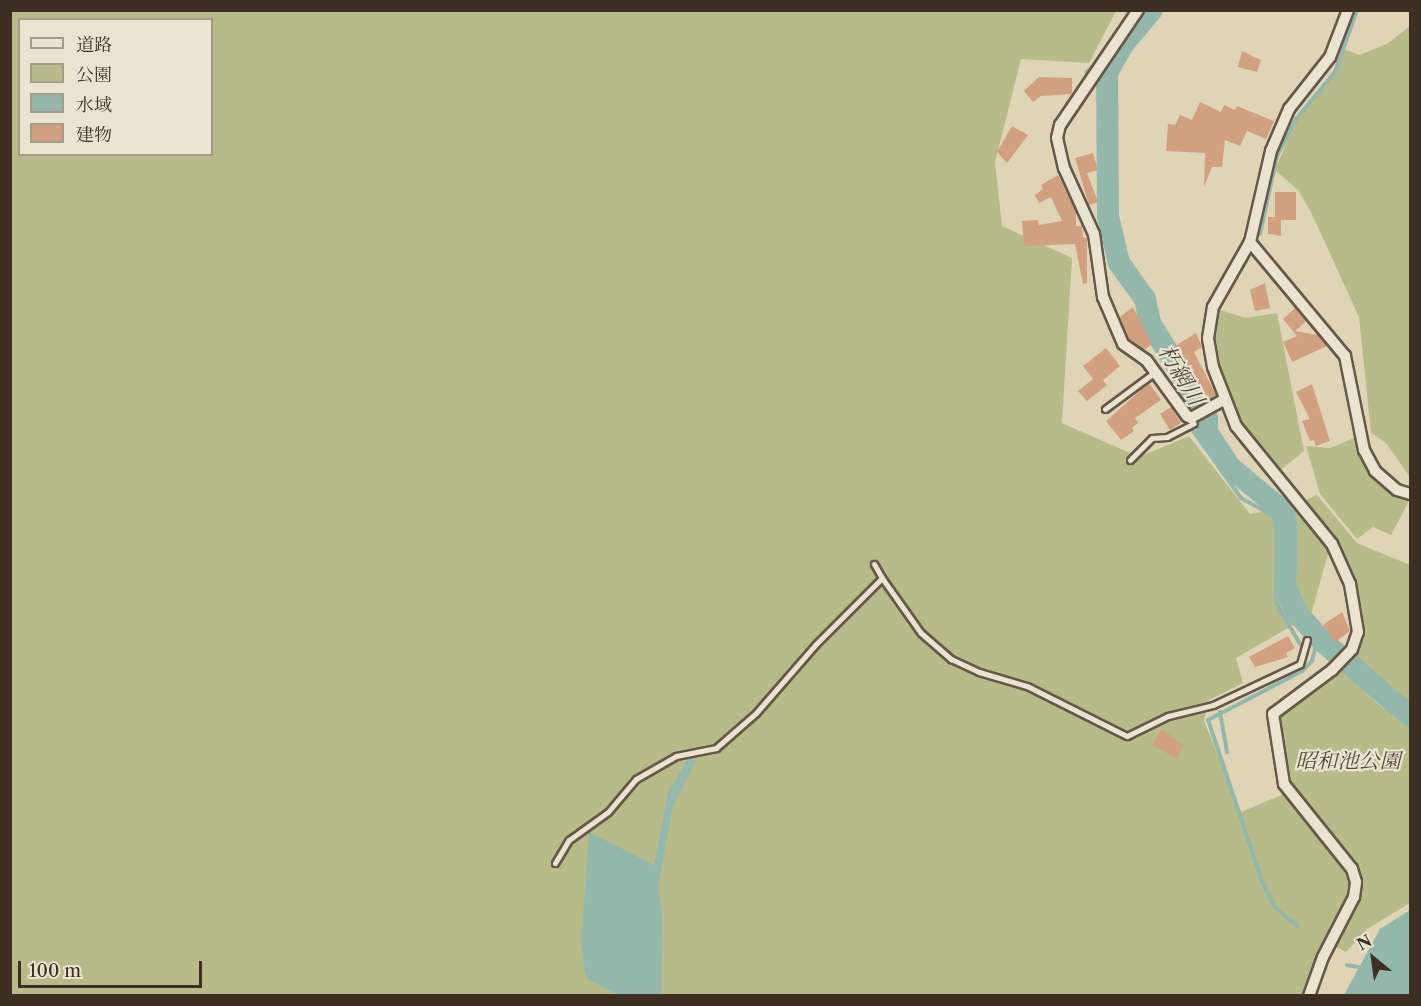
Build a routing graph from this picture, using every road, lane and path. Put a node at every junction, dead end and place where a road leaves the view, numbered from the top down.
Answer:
1 (1138, 10) edge
2 (1348, 10) edge
3 (1250, 242) junction
4 (1153, 373) junction
5 (1225, 399) junction
6 (1105, 409) dead end
7 (1196, 419) junction
8 (1130, 460) dead end
9 (1410, 494) edge
10 (873, 564) dead end
11 (882, 578) junction
12 (1307, 640) dead end
13 (555, 862) dead end
14 (1309, 996) edge

1 - 4 street
2 - 3 street
3 - 5 street
3 - 9 street
4 - 6 lane
4 - 7 street
5 - 7 street
5 - 14 street
7 - 8 lane
10 - 11 lane
11 - 12 lane
11 - 13 lane

